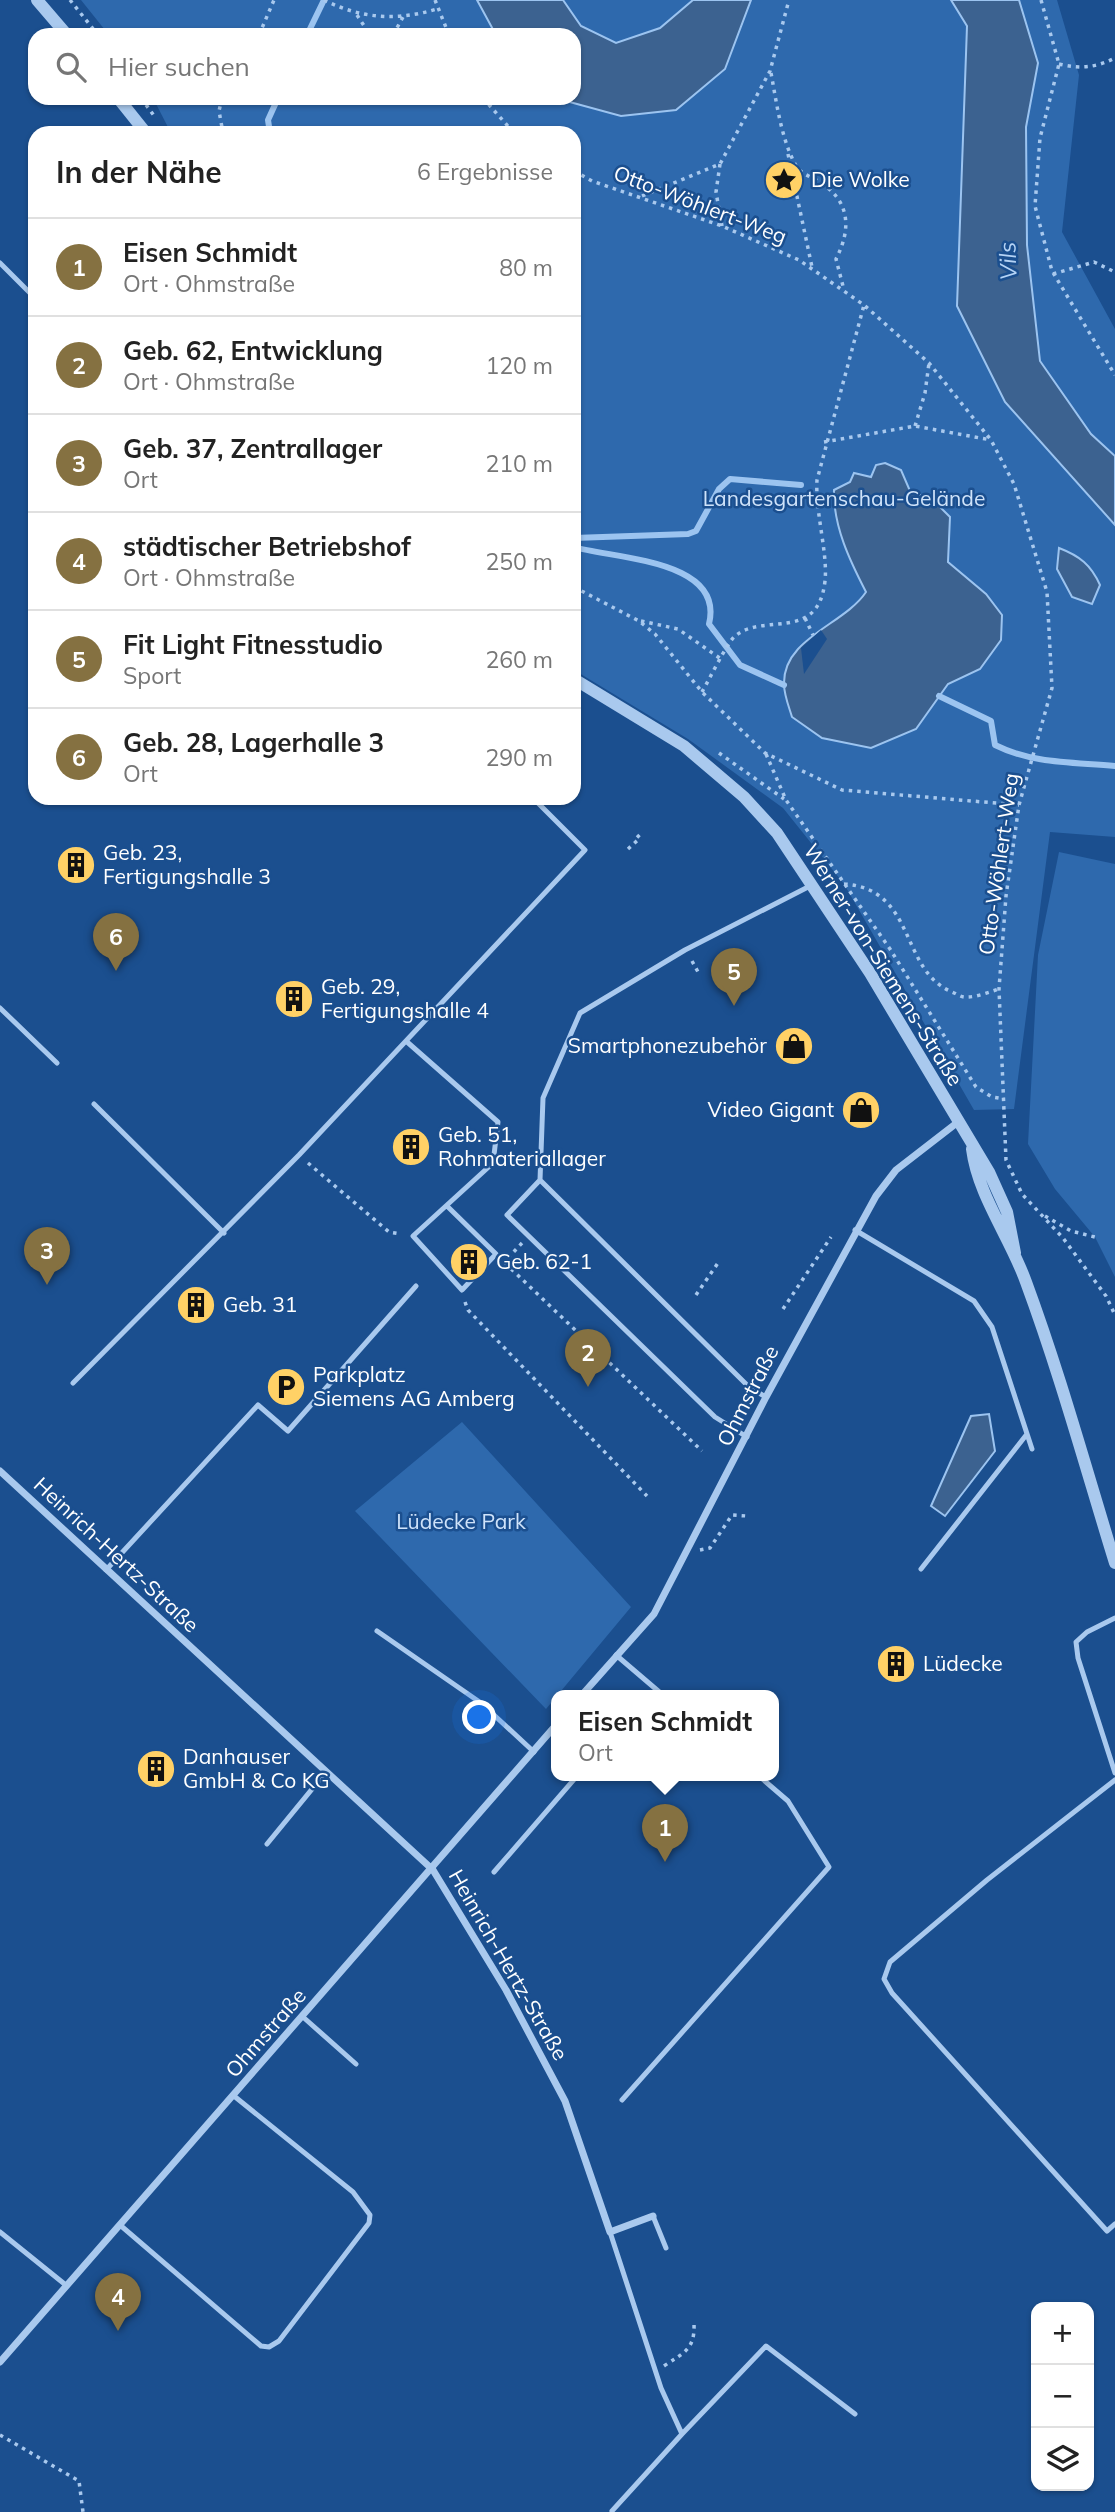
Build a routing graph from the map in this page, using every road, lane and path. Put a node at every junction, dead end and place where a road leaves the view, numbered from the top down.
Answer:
1 (37, 0) edge
2 (70, 0) edge
3 (274, 0) edge
4 (324, 0) edge
5 (435, 0) edge
6 (789, 0) edge
7 (1041, 0) edge
8 (437, 9) junction
9 (356, 14) junction
10 (403, 18) junction
11 (61, 28) edge
12 (92, 28) edge
13 (262, 28) edge
14 (365, 28) edge
15 (397, 28) edge
16 (446, 28) edge
17 (1115, 58) edge
18 (1059, 64) junction
19 (770, 71) junction
20 (124, 105) edge
21 (220, 105) edge
22 (489, 105) edge
23 (140, 126) edge
24 (222, 126) edge
25 (508, 126) edge
26 (787, 148) junction
27 (720, 164) junction
28 (581, 175) edge
29 (640, 197) junction
30 (722, 226) junction
31 (0, 263) edge
32 (812, 269) junction
33 (1115, 272) edge
34 (1053, 274) junction
35 (28, 291) edge
36 (844, 291) junction
37 (864, 305) junction
38 (929, 363) junction
39 (1115, 375) edge
40 (915, 426) junction
41 (991, 440) junction
42 (824, 442) junction
43 (581, 591) edge
44 (805, 618) junction
45 (639, 621) junction
46 (813, 635) dead end
47 (723, 658) junction
48 (581, 683) edge
49 (702, 692) junction
50 (765, 752) junction
51 (540, 805) edge
52 (1019, 805) junction
53 (635, 832) dead end
54 (628, 849) dead end
55 (844, 884) junction
56 (813, 885) junction
57 (999, 989) junction
58 (0, 1008) edge
59 (406, 1041) junction
60 (57, 1063) dead end
61 (1004, 1099) junction
62 (94, 1104) dead end
63 (958, 1122) junction
64 (314, 1168) dead end
65 (540, 1180) junction
66 (447, 1206) junction
67 (1040, 1213) junction
68 (855, 1230) junction
69 (224, 1233) junction
70 (413, 1236) junction
71 (529, 1236) junction
72 (831, 1237) dead end
73 (1095, 1237) dead end
74 (496, 1254) junction
75 (504, 1262) junction
76 (719, 1263) dead end
77 (416, 1286) dead end
78 (462, 1290) junction
79 (696, 1295) dead end
80 (783, 1309) dead end
81 (1115, 1315) edge
82 (73, 1383) dead end
83 (766, 1397) junction
84 (1027, 1434) junction
85 (747, 1437) junction
86 (1032, 1449) dead end
87 (702, 1451) dead end
88 (0, 1471) edge
89 (647, 1496) dead end
90 (747, 1516) dead end
91 (686, 1552) junction
92 (1115, 1563) edge
93 (920, 1569) dead end
94 (106, 1570) junction
95 (1115, 1618) edge
96 (377, 1631) dead end
97 (616, 1655) junction
98 (586, 1690) edge
99 (657, 1690) edge
100 (551, 1733) edge
101 (534, 1752) junction
102 (326, 1772) junction
103 (1115, 1773) edge
104 (1115, 1780) edge
105 (573, 1781) edge
106 (765, 1781) edge
107 (267, 1844) dead end
108 (433, 1870) junction
109 (494, 1872) dead end
110 (303, 2017) junction
111 (356, 2064) dead end
112 (234, 2095) junction
113 (622, 2100) dead end
114 (653, 2216) joint
115 (1115, 2224) edge
116 (120, 2225) junction
117 (0, 2232) edge
118 (610, 2232) junction
119 (666, 2248) dead end
120 (67, 2286) junction
121 (694, 2324) dead end
122 (0, 2362) edge
123 (656, 2371) junction
124 (855, 2414) dead end
125 (682, 2434) junction
126 (0, 2435) edge
127 (612, 2511) edge
128 (83, 2512) edge

1 - 11 street
2 - 12 path
3 - 13 path
4 - 9 path
5 - 8 path
6 - 19 path
7 - 18 path
8 - 10 path
8 - 16 path
9 - 10 path
9 - 14 path
10 - 15 path
17 - 18 path
18 - 34 path
19 - 26 path
19 - 27 path
20 - 23 street
21 - 24 path
22 - 25 path
26 - 32 path
26 - 36 path
27 - 29 path
27 - 30 path
28 - 29 path, Otto-Wöhlert-Weg
29 - 30 path, Otto-Wöhlert-Weg
30 - 32 path, Otto-Wöhlert-Weg
31 - 35 lane
32 - 36 path, Otto-Wöhlert-Weg
33 - 34 path
34 - 39 path
36 - 37 path, Otto-Wöhlert-Weg
37 - 38 path, Otto-Wöhlert-Weg
37 - 42 path
38 - 40 path
38 - 41 path, Otto-Wöhlert-Weg
40 - 41 path
40 - 42 path
41 - 52 path, Otto-Wöhlert-Weg
42 - 44 path
43 - 45 path
44 - 46 path
44 - 47 path
45 - 47 path
45 - 49 path
47 - 49 path
48 - 56 street, Werner-von-Siemens-Straße
49 - 50 path
50 - 52 path
50 - 55 path
51 - 59 lane
52 - 57 path, Otto-Wöhlert-Weg
53 - 54 path
55 - 57 path
55 - 61 path
56 - 63 street, Werner-von-Siemens-Straße
56 - 65 lane
57 - 61 path, Otto-Wöhlert-Weg
58 - 60 lane
59 - 66 lane
59 - 69 lane
61 - 67 path, Otto-Wöhlert-Weg
62 - 69 lane
63 - 68 street, Ohmstraße
63 - 92 street, Werner-von-Siemens-Straße
64 - 70 path
65 - 71 lane
65 - 83 lane
66 - 70 lane
66 - 74 lane
67 - 73 path
67 - 81 path
68 - 83 street, Ohmstraße
68 - 84 lane
69 - 82 lane
70 - 78 lane
71 - 75 path
71 - 85 lane
72 - 80 path
74 - 75 path
74 - 78 lane
75 - 87 path
76 - 79 path
77 - 94 lane
78 - 89 path
83 - 85 street, Ohmstraße
84 - 86 lane
84 - 93 lane
85 - 91 street, Ohmstraße
88 - 94 street, Heinrich-Hertz-Straße
90 - 91 path
91 - 97 street, Ohmstraße
94 - 102 street, Heinrich-Hertz-Straße
95 - 103 lane
96 - 101 lane
97 - 98 street, Ohmstraße
97 - 99 lane
100 - 101 street, Ohmstraße
101 - 108 street, Ohmstraße
102 - 107 lane
102 - 108 street, Heinrich-Hertz-Straße
104 - 115 lane
105 - 109 lane
106 - 113 lane
108 - 110 street, Ohmstraße
108 - 118 street, Heinrich-Hertz-Straße
110 - 111 lane
110 - 112 street, Ohmstraße
112 - 116 street, Ohmstraße
112 - 116 lane
114 - 118 street
114 - 119 lane
116 - 120 street, Ohmstraße
117 - 120 lane
118 - 123 lane
120 - 122 street, Ohmstraße
121 - 123 path
123 - 125 lane
124 - 125 lane
125 - 127 lane
126 - 128 path

